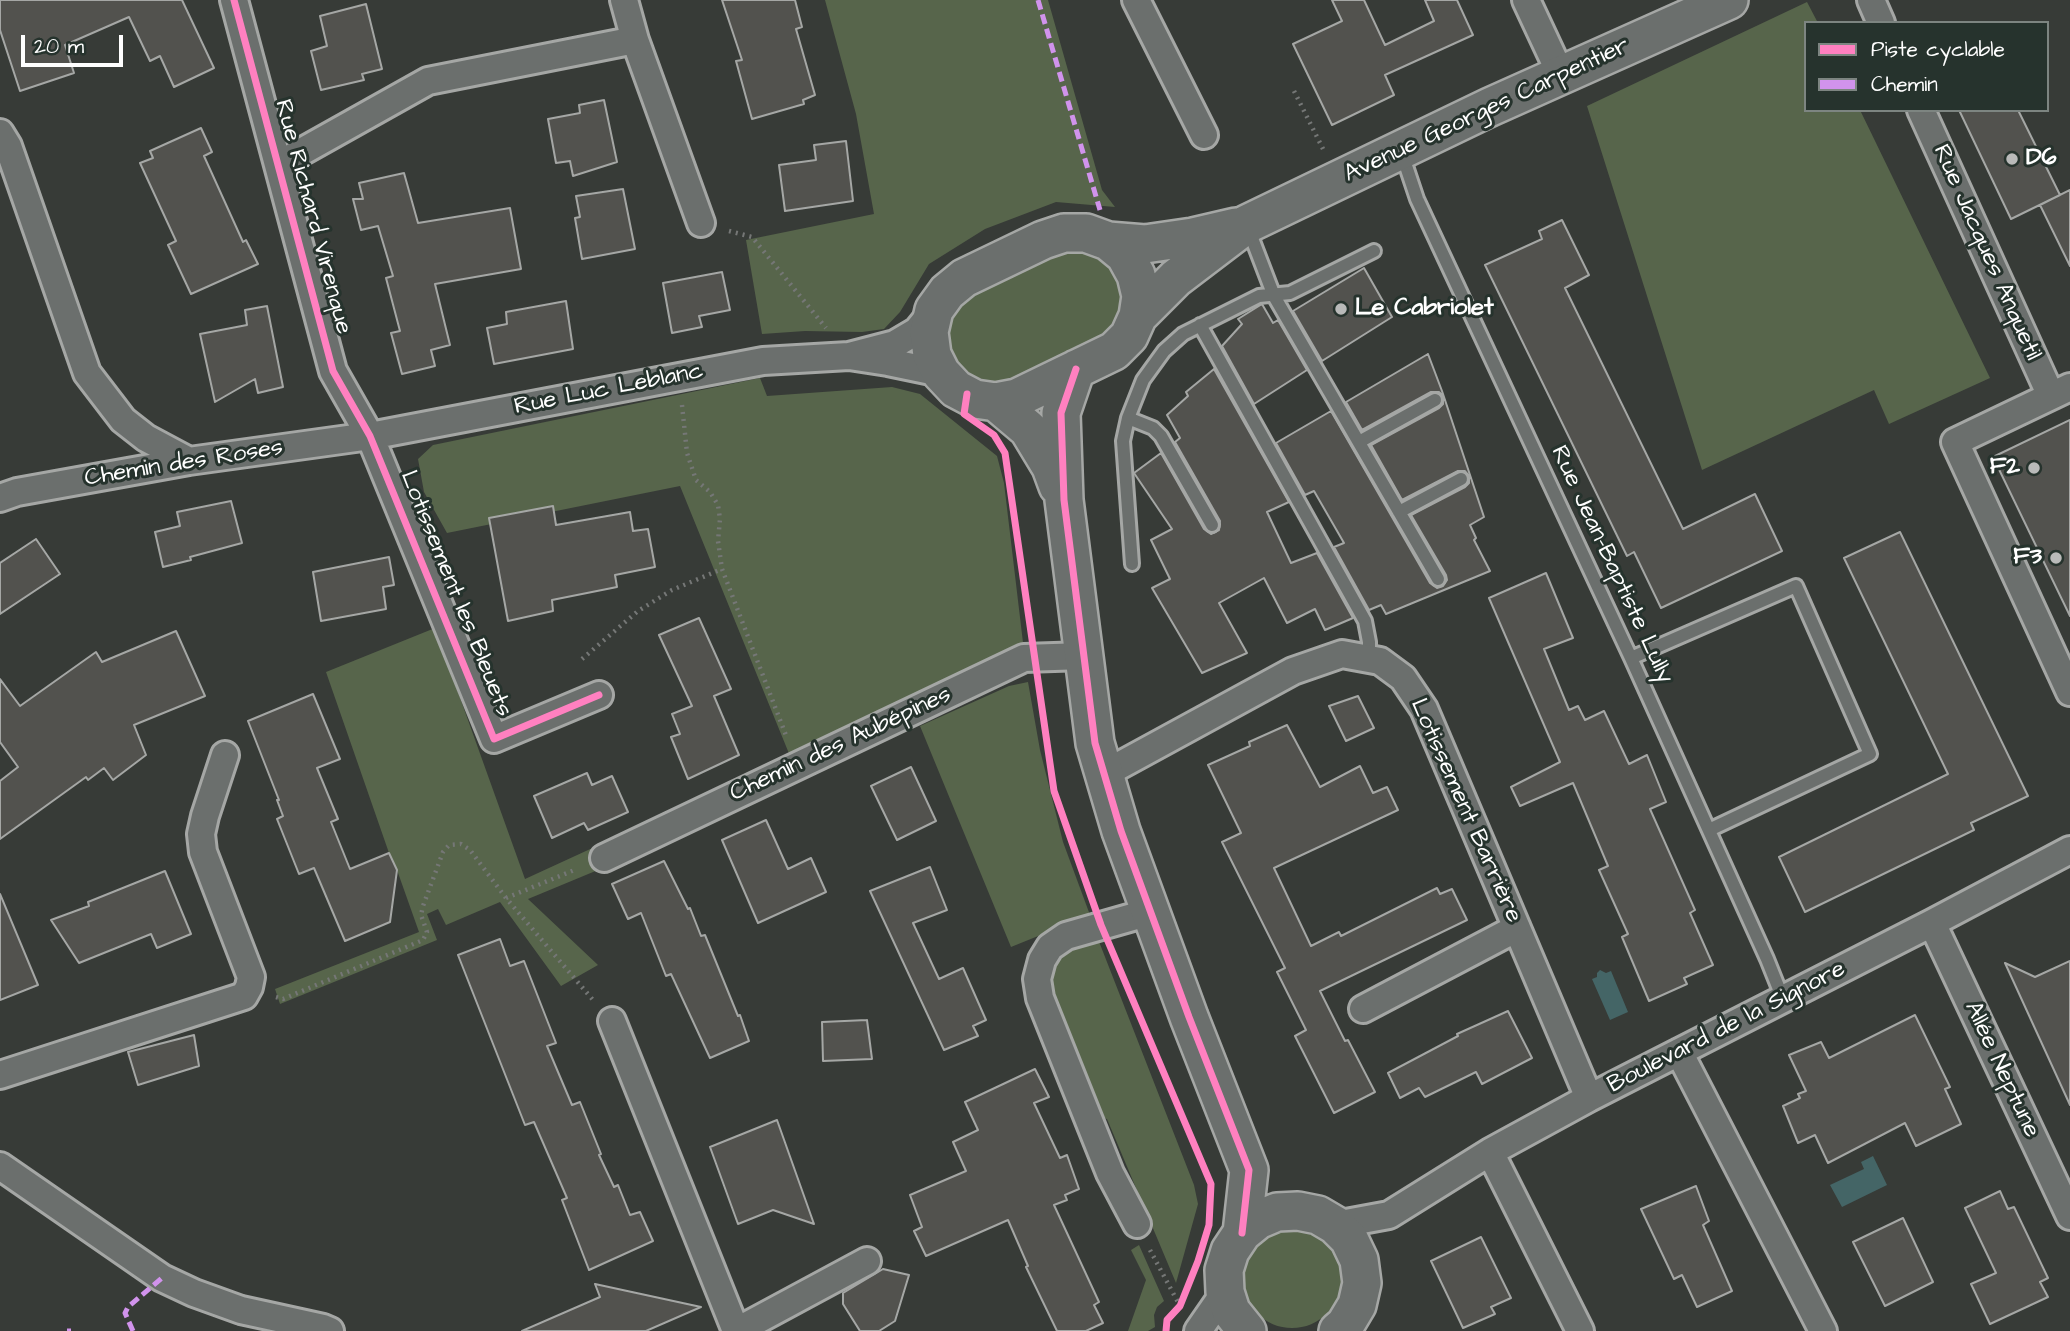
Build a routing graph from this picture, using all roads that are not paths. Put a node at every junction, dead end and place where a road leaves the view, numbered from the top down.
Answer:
1 (234, 0) edge
2 (624, 0) edge
3 (1136, 0) edge
4 (1526, 0) edge
5 (1729, 0) edge
6 (1871, 0) edge
7 (1880, 21) edge
8 (635, 40) junction
9 (1562, 75) junction
10 (1922, 112) edge
11 (0, 133) edge
12 (1204, 135) dead end
13 (1401, 150) junction
14 (278, 165) junction
15 (701, 223) road end
16 (1247, 224) junction
17 (1108, 241) junction
18 (1374, 251) dead end
19 (1275, 296) junction
20 (934, 310) junction
21 (1138, 316) junction
22 (1200, 326) junction
23 (849, 356) junction
24 (1076, 369) junction
25 (941, 373) junction
26 (2060, 391) edge
27 (1435, 400) dead end
28 (996, 401) junction
29 (1128, 418) junction
30 (370, 436) junction
31 (1359, 442) junction
32 (189, 461) junction
33 (1461, 479) dead end
34 (0, 498) edge
35 (1064, 500) junction
36 (1399, 512) junction
37 (1212, 526) dead end
38 (1132, 564) dead end
39 (1438, 579) dead end
40 (1084, 656) junction
41 (1631, 658) junction
42 (1369, 659) junction
43 (2070, 692) edge
44 (599, 695) dead end
45 (225, 755) dead end
46 (1104, 775) junction
47 (1709, 830) junction
48 (2070, 850) edge
49 (604, 858) road end
50 (1150, 912) junction
51 (1932, 923) junction
52 (1517, 928) junction
53 (1783, 999) junction
54 (1363, 1009) dead end
55 (612, 1021) road end
56 (1679, 1052) junction
57 (0, 1076) edge
58 (1589, 1098) junction
59 (1490, 1152) junction
60 (0, 1166) edge
61 (1249, 1170) junction
62 (1298, 1210) junction
63 (1389, 1215) junction
64 (2070, 1216) edge
65 (1137, 1224) road end
66 (1335, 1225) junction
67 (1242, 1233) junction
68 (1359, 1260) junction
69 (867, 1261) dead end
70 (1225, 1292) junction
71 (1343, 1329) edge
72 (1239, 1330) edge
73 (330, 1331) edge
74 (737, 1331) edge
75 (1198, 1331) edge
76 (1580, 1331) edge
77 (1823, 1331) edge

1 - 14 street, Rue Richard Virenque
2 - 8 street
3 - 12 street
4 - 9 street
5 - 9 street, Avenue Georges Carpentier
6 - 7 street
8 - 14 street, Rue Richard Virenque
8 - 15 street
9 - 13 street, Avenue Georges Carpentier
10 - 26 street, Rue Jacques Anquetil
11 - 32 street
13 - 16 street, Avenue Georges Carpentier
13 - 41 lane, Rue Jean-Baptiste Lully
14 - 30 street, Rue Richard Virenque
16 - 17 street, Avenue Georges Carpentier
16 - 19 lane
16 - 21 street, Avenue Georges Carpentier
17 - 20 street
17 - 21 street
18 - 19 lane
19 - 22 lane
19 - 31 lane
20 - 23 street, Rue Luc Leblanc
20 - 25 street
21 - 24 street
22 - 29 lane
22 - 42 lane
23 - 25 street, Rue Luc Leblanc
23 - 30 street, Rue Luc Leblanc
24 - 28 street
24 - 35 street
25 - 28 street
26 - 43 street, Rue Jacques Anquetil
27 - 31 lane
28 - 35 street
29 - 37 lane
29 - 38 lane
30 - 32 street, Chemin des Roses
30 - 44 street, Lotissement les Bleuets
31 - 36 lane
32 - 34 street, Chemin des Roses
33 - 36 lane
35 - 40 street
36 - 39 lane
40 - 46 street
40 - 49 street, Chemin des Aubépines
41 - 47 lane, Rue Jean-Baptiste Lully
41 - 47 lane
42 - 46 street, Lotissement Barrière
42 - 52 street, Lotissement Barrière
45 - 57 street
46 - 50 street
47 - 53 lane, Rue Jean-Baptiste Lully
48 - 51 street, Boulevard de la Signore
50 - 61 street
50 - 65 street
51 - 53 street, Boulevard de la Signore
51 - 64 street, Allée Neptune
52 - 54 street
52 - 58 street, Lotissement Barrière
53 - 56 street, Boulevard de la Signore
55 - 74 street
56 - 58 street, Boulevard de la Signore
56 - 77 street
58 - 59 street, Boulevard de la Signore
59 - 63 street, Boulevard de la Signore
59 - 76 street
60 - 73 street
61 - 62 street
61 - 67 street
62 - 66 street
62 - 67 street
63 - 66 street, Boulevard de la Signore
63 - 68 street, Boulevard de la Signore
66 - 68 street
67 - 70 street
68 - 71 street
69 - 74 street
70 - 72 street
70 - 75 street

